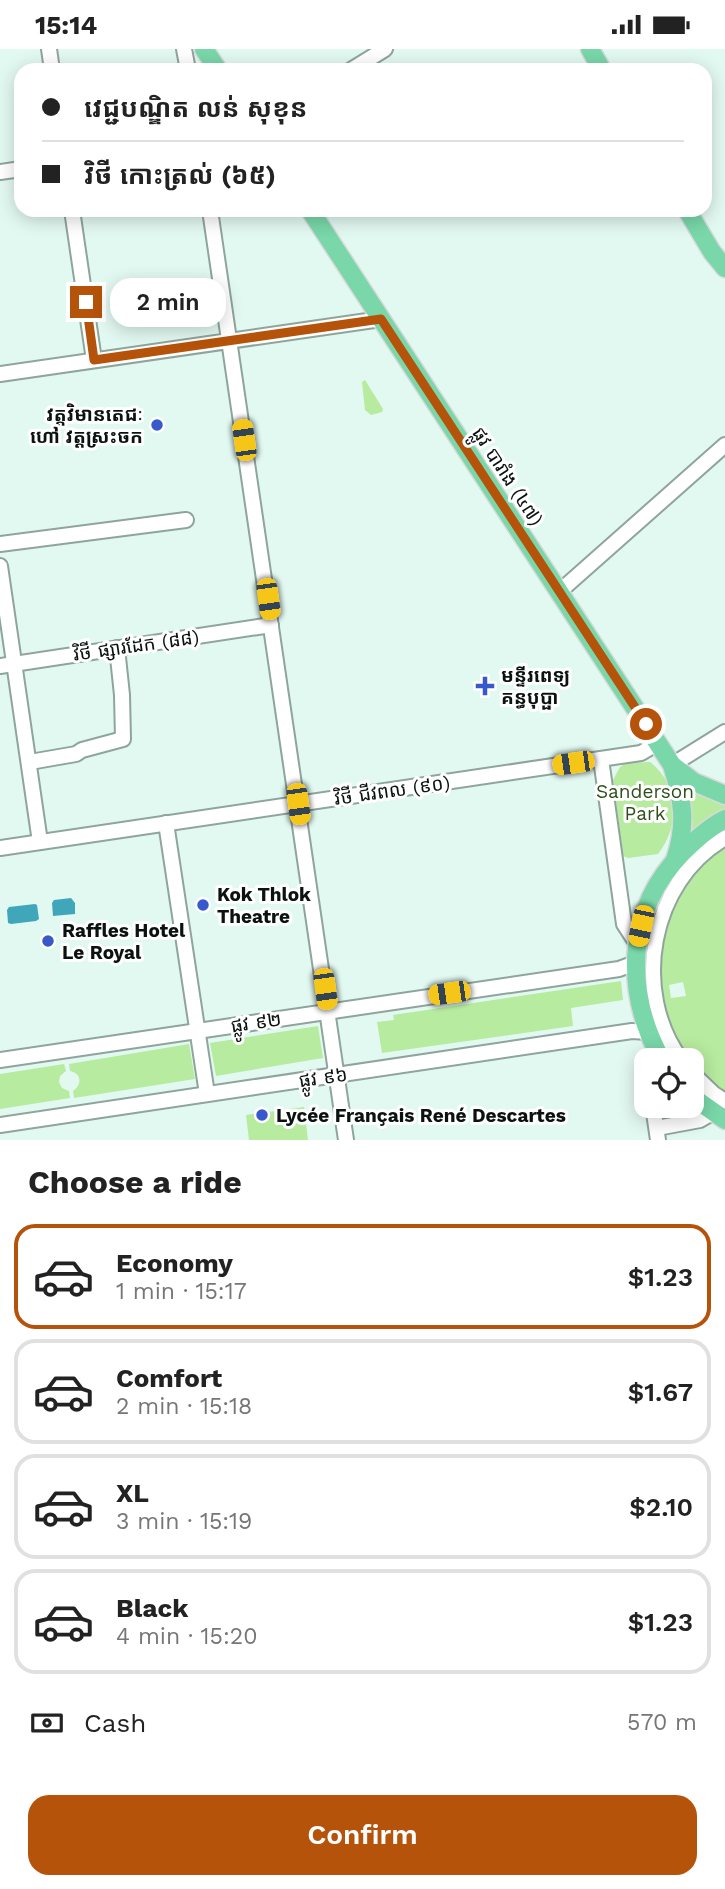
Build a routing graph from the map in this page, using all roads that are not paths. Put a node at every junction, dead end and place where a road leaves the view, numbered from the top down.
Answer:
1 (383, 49) edge
2 (362, 63) edge
3 (73, 217) edge
4 (211, 217) edge
5 (315, 217) edge
6 (691, 217) edge
7 (725, 268) edge
8 (381, 319) junction
9 (230, 341) junction
10 (94, 360) junction
11 (0, 374) edge
12 (725, 445) edge
13 (186, 520) dead end
14 (0, 544) edge
15 (0, 566) edge
16 (559, 592) junction
17 (271, 625) junction
18 (117, 648) junction
19 (7, 665) edge
20 (725, 732) edge
21 (658, 743) junction
22 (601, 759) junction
23 (30, 762) junction
24 (672, 765) junction
25 (725, 795) edge
26 (298, 804) junction
27 (725, 819) edge
28 (166, 823) junction
29 (725, 838) edge
30 (40, 842) junction
31 (0, 848) edge
32 (675, 860) junction
33 (637, 944) junction
34 (635, 963) junction
35 (328, 1011) junction
36 (197, 1031) junction
37 (649, 1036) junction
38 (649, 1048) edge
39 (655, 1048) edge
40 (675, 1048) edge
41 (0, 1060) edge
42 (337, 1075) junction
43 (704, 1084) edge
44 (207, 1094) junction
45 (704, 1102) edge
46 (721, 1111) edge
47 (0, 1125) edge
48 (658, 1134) edge
49 (346, 1140) edge

1 - 2 street
3 - 10 street
4 - 9 street
5 - 8 main road, ផ្លូវ បារាំង (៤៧)
6 - 7 main road
8 - 9 street
8 - 16 main road, ផ្លូវ បារាំង (៤៧)
9 - 10 street
9 - 17 street
10 - 11 street
12 - 16 street
13 - 14 street
15 - 19 street
16 - 21 main road, ផ្លូវ បារាំង (៤៧)
17 - 18 street, វិថី ផ្សារដែក (៨៨)
17 - 26 street
18 - 19 street, វិថី ផ្សារដែក (៨៨)
18 - 23 street
19 - 23 street
20 - 24 street
21 - 22 street, វិថី ជីវពល (៩០)
21 - 24 main road, ផ្លូវ បារាំង (៤៧)
22 - 26 street, វិថី ជីវពល (៩០)
22 - 33 street
23 - 30 street
24 - 25 main road, ផ្លូវ បារាំង (៤៧)
24 - 32 main road, ផ្លូវ បារាំង (៤៧)
26 - 28 street, វិថី ជីវពល (៩០)
26 - 35 street
27 - 32 main road
28 - 30 street, វិថី ជីវពល (៩០)
28 - 36 street
29 - 40 street
30 - 31 street, វិថី ជីវពល (៩០)
32 - 33 main road
33 - 34 main road
34 - 35 street, ផ្លូវ ៩២
34 - 37 main road
35 - 36 street, ផ្លូវ ៩២
35 - 42 street
36 - 41 street, ផ្លូវ ៩២
36 - 44 street
37 - 38 street
37 - 39 main road
37 - 42 street, ផ្លូវ ៩៦
42 - 44 street, ផ្លូវ ៩៦
42 - 49 street
43 - 46 street
44 - 47 street, ផ្លូវ ៩៦
45 - 46 main road
46 - 48 street

